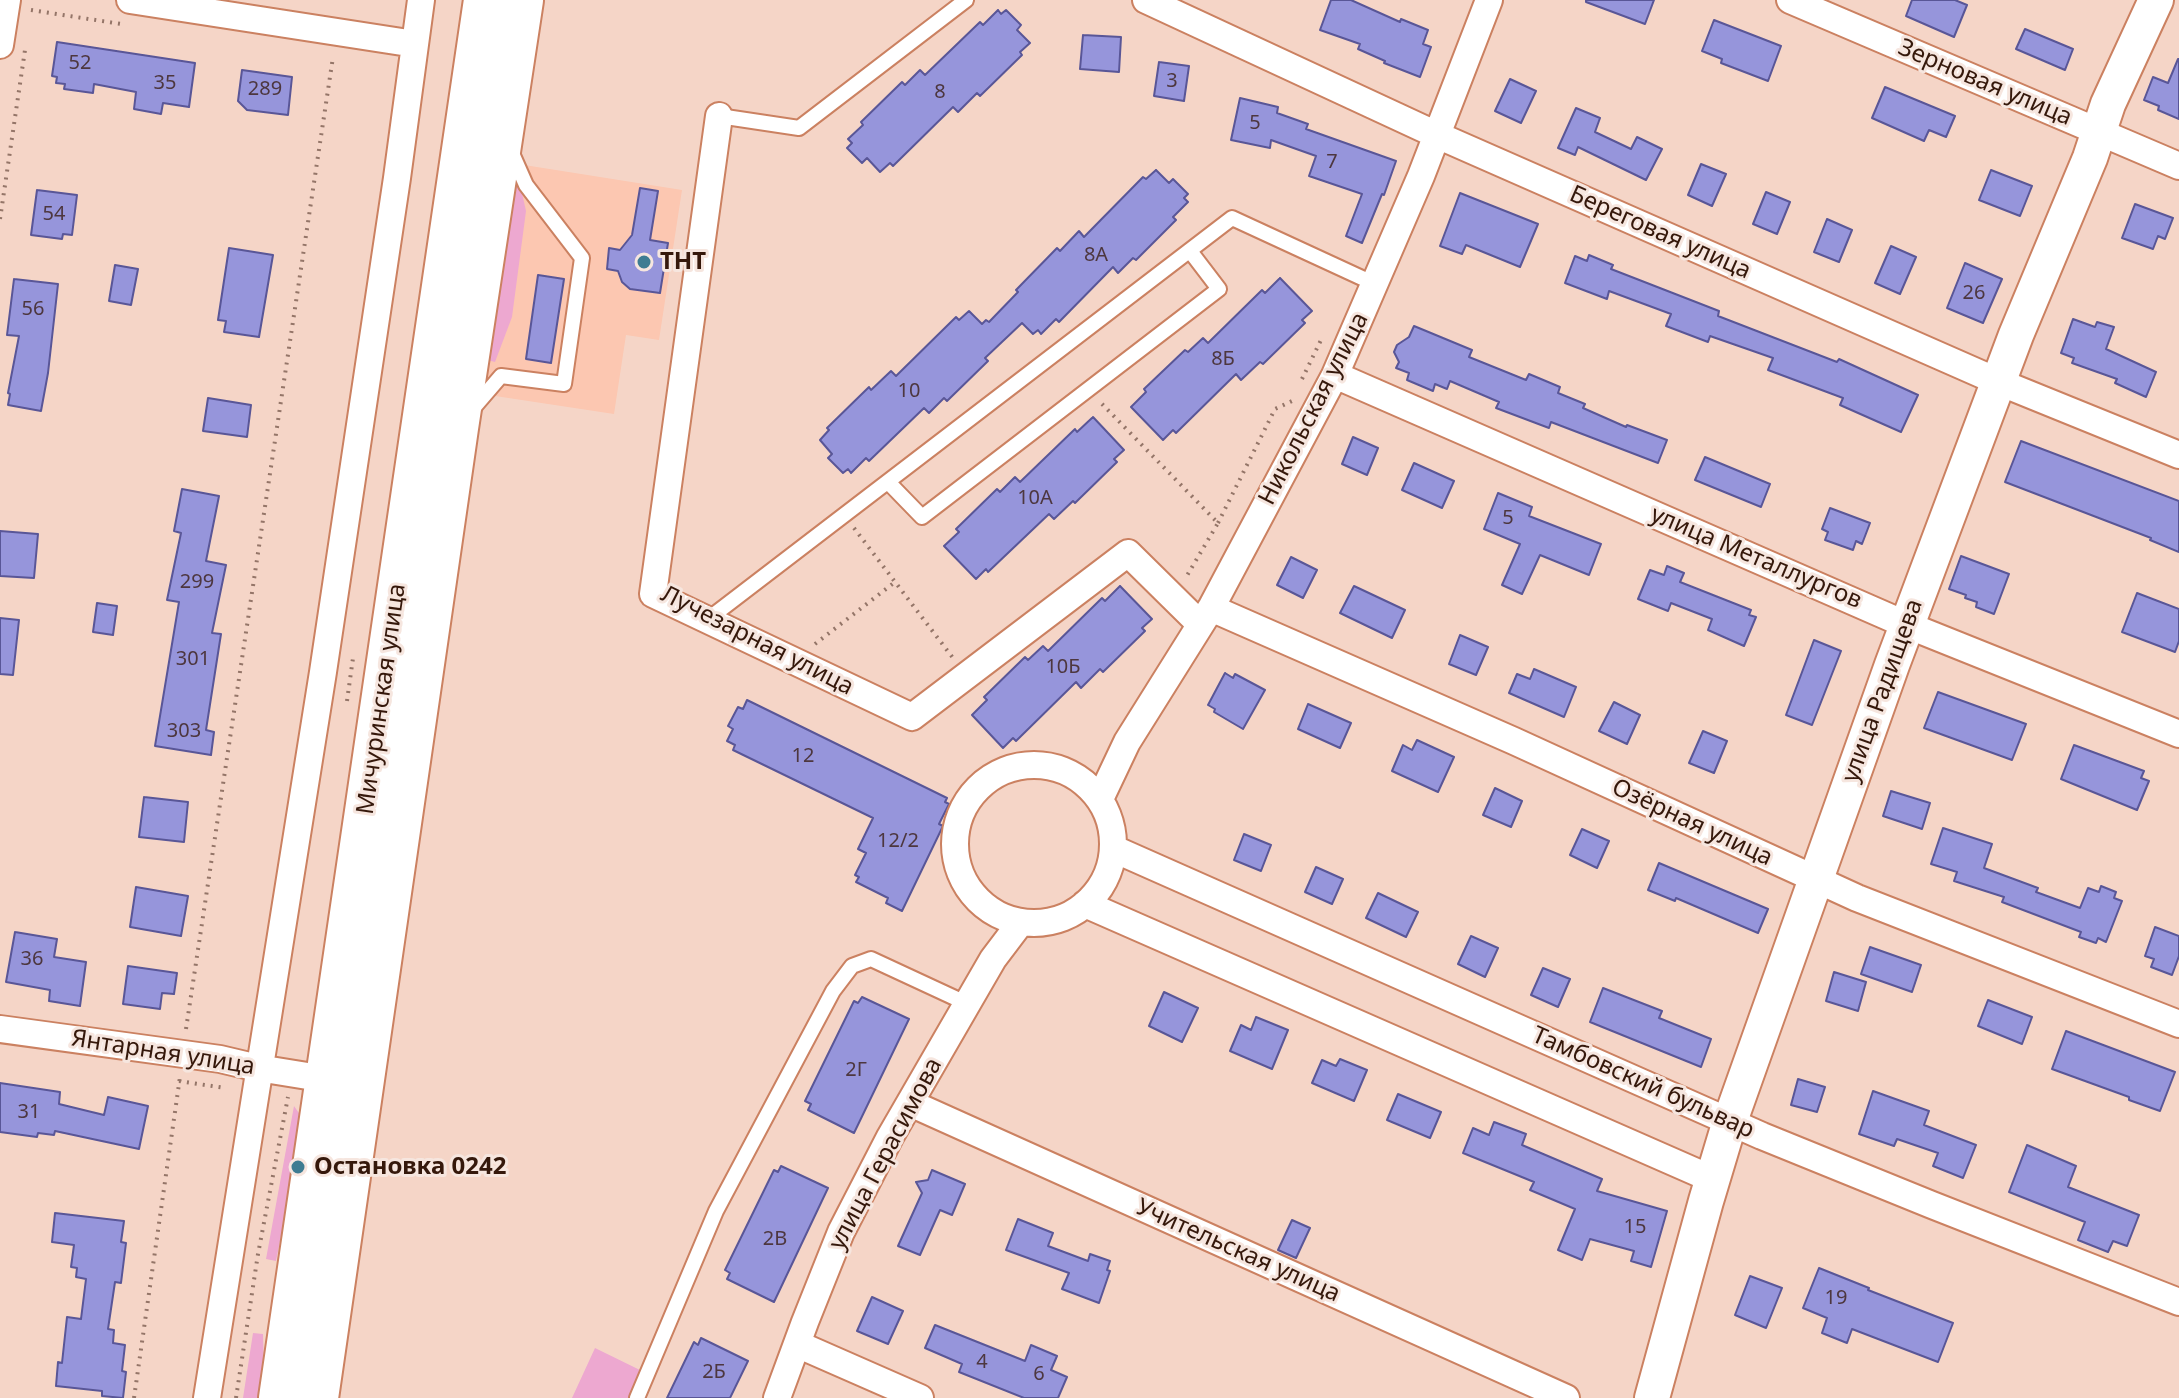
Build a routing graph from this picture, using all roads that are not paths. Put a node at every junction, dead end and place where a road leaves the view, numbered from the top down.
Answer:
1 (7, 0) edge
2 (130, 0) edge
3 (421, 0) edge
4 (485, 0) edge
5 (522, 0) edge
6 (966, 0) edge
7 (1146, 0) edge
8 (1489, 0) edge
9 (1790, 0) edge
10 (2156, 0) edge
11 (415, 44) junction
12 (0, 45) edge
13 (719, 116) joint
14 (503, 132) junction
15 (2099, 132) junction
16 (1437, 135) junction
17 (2179, 166) edge
18 (1190, 251) junction
19 (1375, 284) junction
20 (1335, 375) junction
21 (1999, 382) junction
22 (457, 428) junction
23 (2179, 455) edge
24 (888, 482) junction
25 (1206, 616) junction
26 (707, 620) junction
27 (1907, 625) junction
28 (2179, 734) edge
29 (1100, 799) junction
30 (1114, 849) junction
31 (1817, 880) junction
32 (1085, 904) junction
33 (1021, 922) junction
34 (968, 1004) junction
35 (2179, 1024) edge
36 (0, 1029) edge
37 (258, 1068) junction
38 (309, 1076) junction
39 (910, 1103) junction
40 (1730, 1121) junction
41 (1712, 1179) junction
42 (2179, 1302) edge
43 (797, 1344) junction
44 (207, 1398) edge
45 (280, 1398) edge
46 (317, 1398) edge
47 (637, 1398) edge
48 (777, 1398) edge
49 (920, 1398) edge
50 (1566, 1398) edge
51 (1652, 1398) edge

1 - 12 street
2 - 11 street
3 - 11 street
4 - 38 main road, Мичуринская улица
5 - 14 main road, Мичуринская улица
6 - 13 lane
7 - 16 street, Береговая улица
8 - 16 street, Никольская улица
9 - 15 street, Зерновая улица
10 - 15 street, улица Радищева
11 - 37 street
13 - 26 street, Лучезарная улица
14 - 22 main road, Мичуринская улица
14 - 22 lane
15 - 17 street, Зерновая улица
15 - 21 street, улица Радищева
16 - 19 street, Никольская улица
16 - 21 street, Береговая улица
18 - 19 lane
18 - 24 lane
18 - 24 lane
19 - 20 street, Никольская улица
20 - 25 street, Никольская улица
20 - 27 street, улица Металлургов
21 - 23 street, Береговая улица
21 - 27 street, улица Радищева
22 - 46 main road, Мичуринская улица
24 - 26 lane
25 - 26 street, Лучезарная улица
25 - 29 street, Никольская улица
25 - 31 street, Озёрная улица
27 - 28 street, улица Металлургов
27 - 31 street, улица Радищева
29 - 30 street
29 - 33 street
30 - 32 street
30 - 40 street, Тамбовский бульвар
31 - 35 street, Озёрная улица
31 - 40 street, улица Радищева
32 - 33 street
32 - 41 street
33 - 34 street, улица Герасимова
34 - 39 street, улица Герасимова
34 - 47 lane
36 - 37 street, Янтарная улица
37 - 38 street, Янтарная улица
37 - 44 street
38 - 45 main road, Мичуринская улица
39 - 43 street, улица Герасимова
39 - 50 street, Учительская улица
40 - 41 street, улица Радищева
40 - 42 street, Тамбовский бульвар
41 - 51 street, улица Радищева
43 - 48 street, улица Герасимова
43 - 49 street

